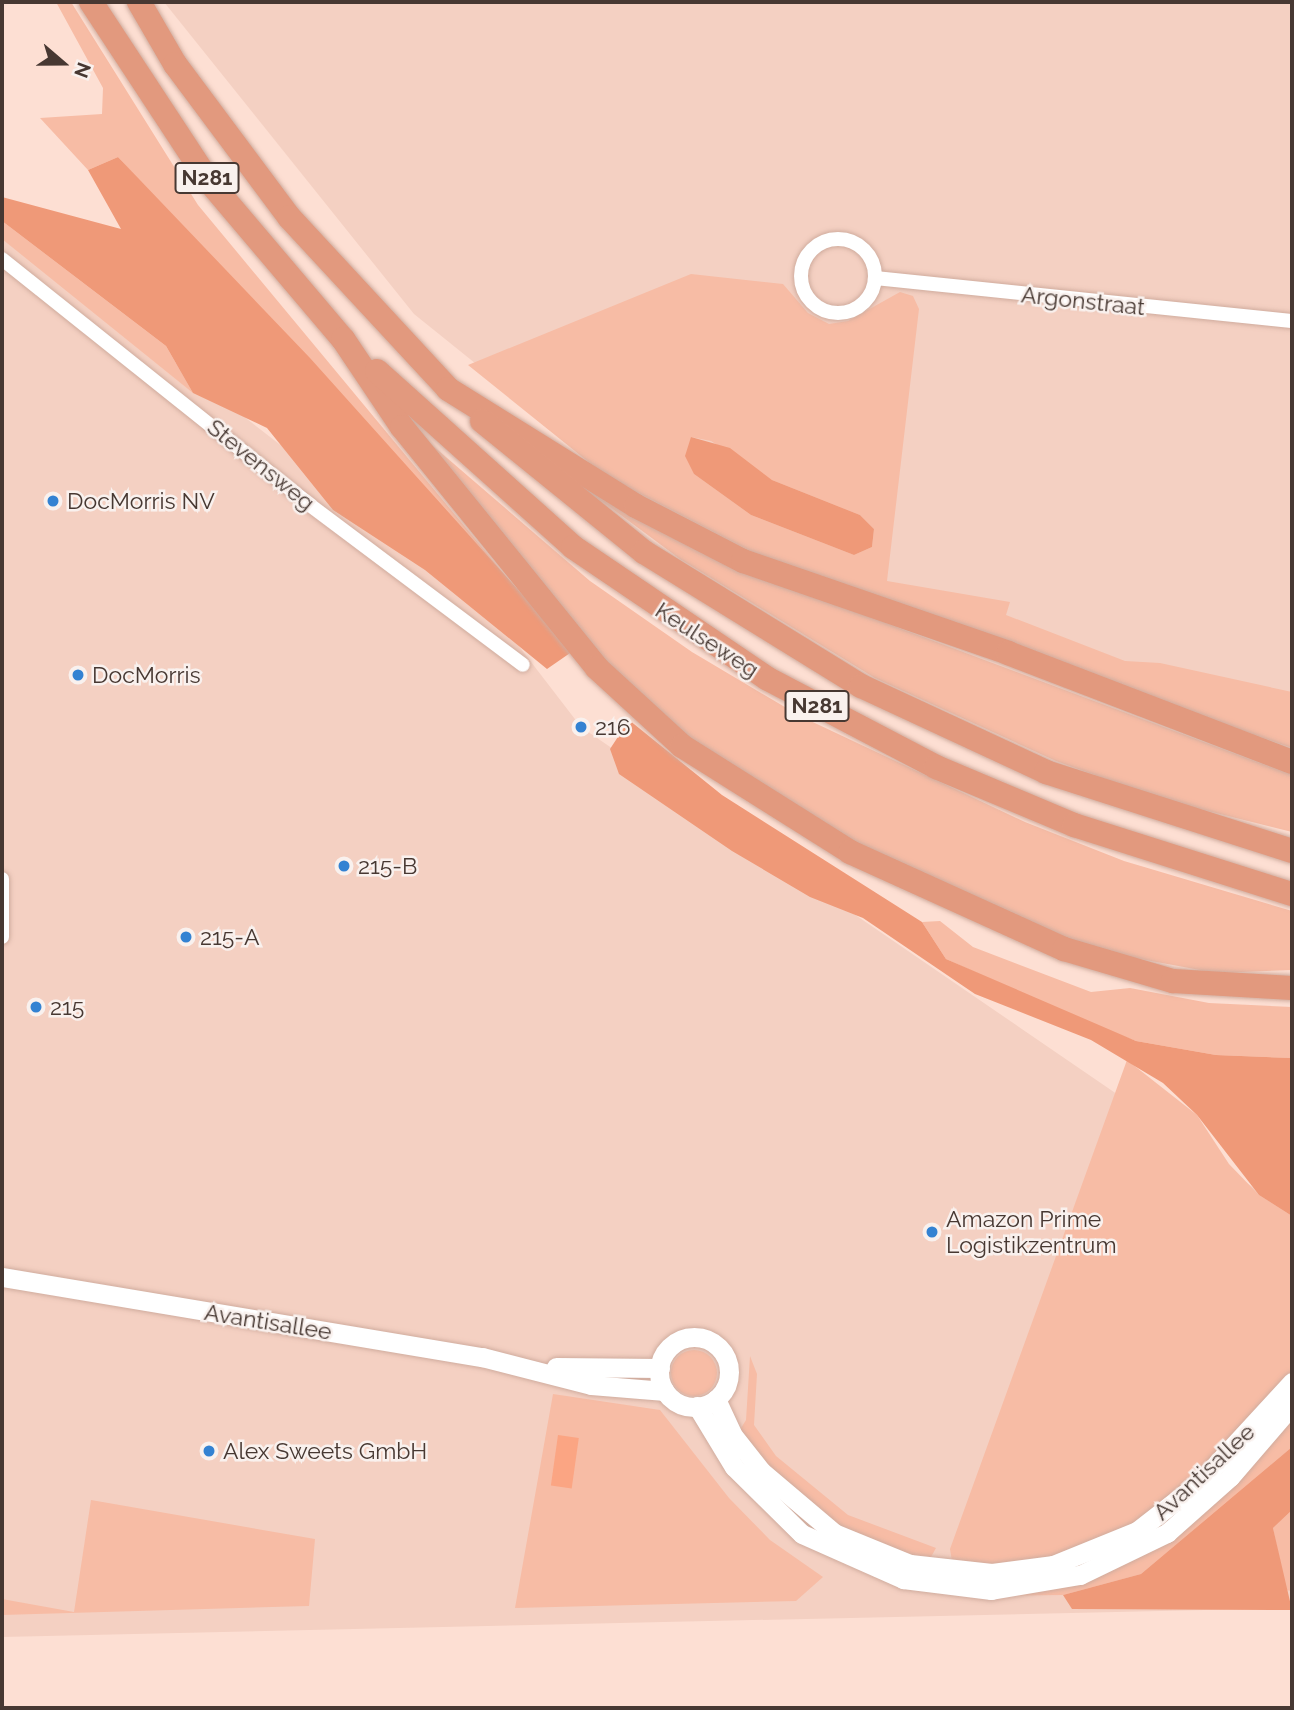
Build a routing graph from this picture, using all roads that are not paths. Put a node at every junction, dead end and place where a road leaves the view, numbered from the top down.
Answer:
1 (91, 2) edge
2 (139, 2) edge
3 (2, 259) edge
4 (875, 278) junction
5 (1292, 321) edge
6 (344, 339) junction
7 (449, 390) junction
8 (523, 665) dead end
9 (1292, 762) edge
10 (1290, 850) edge
11 (2, 878) edge
12 (1286, 892) edge
13 (2, 937) edge
14 (1292, 988) edge
15 (2, 1277) edge
16 (533, 1367) junction
17 (660, 1368) junction
18 (1292, 1382) edge
19 (666, 1391) junction
20 (716, 1399) junction
21 (1292, 1405) edge
22 (697, 1406) junction

1 - 6 highway, N281
2 - 7 highway, N281
3 - 8 street, Stevensweg
4 - 4 street
4 - 5 street, Argonstraat
6 - 12 highway, Keulseweg / N281
6 - 14 highway, N281
7 - 9 highway, N281
7 - 10 highway, Keulseweg / N281
11 - 13 street
15 - 16 street, Avantisallee
16 - 17 street, Avantisallee
16 - 19 street, Avantisallee
17 - 19 street
17 - 20 street
18 - 20 street, Avantisallee
19 - 22 street, Avantisallee
20 - 22 street
21 - 22 street, Avantisallee

